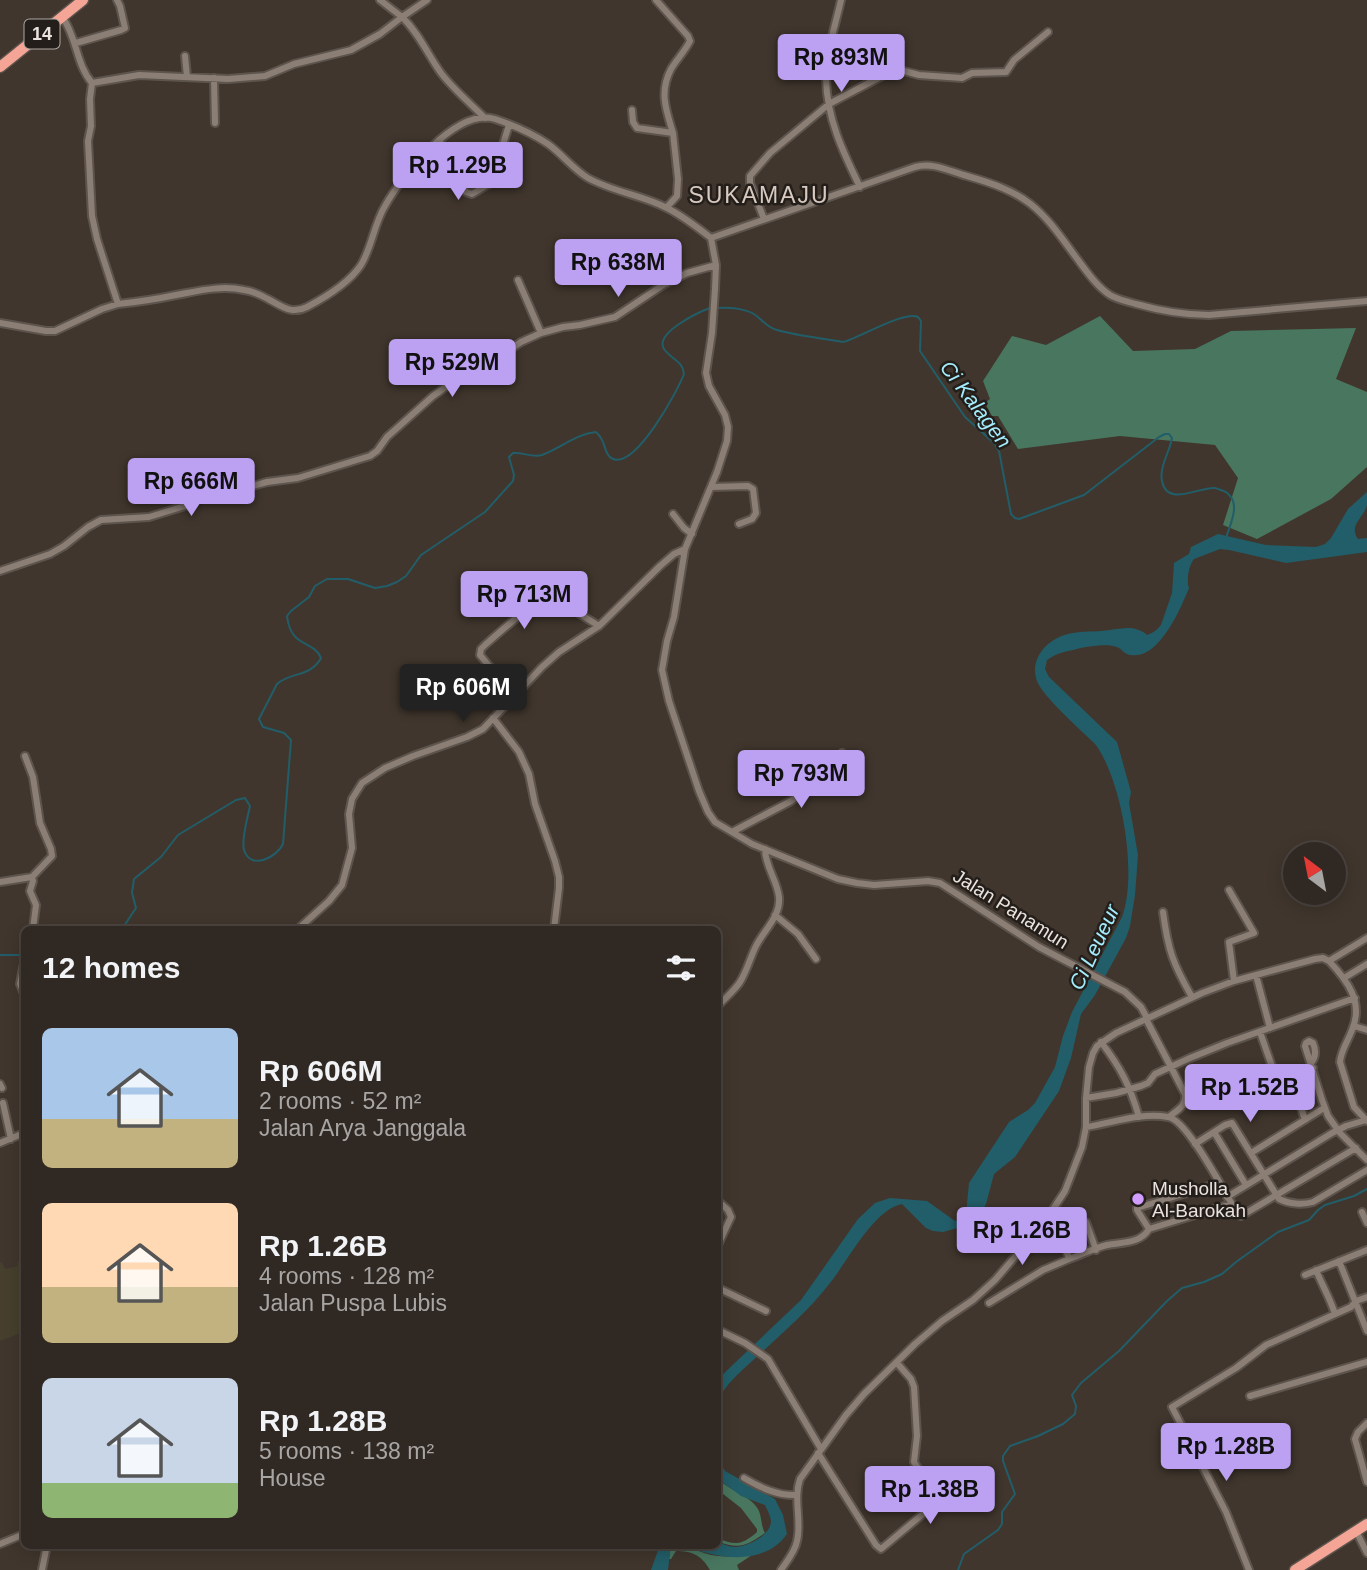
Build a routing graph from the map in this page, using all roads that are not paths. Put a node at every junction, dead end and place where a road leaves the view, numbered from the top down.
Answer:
1 (83, 0) edge
2 (117, 0) edge
3 (380, 0) edge
4 (427, 0) edge
5 (656, 0) edge
6 (841, 0) edge
7 (402, 17) junction
8 (63, 18) junction
9 (1048, 32) dead end
10 (76, 43) junction
11 (185, 56) dead end
12 (0, 67) edge
13 (187, 77) junction
14 (214, 78) junction
15 (92, 83) junction
16 (829, 104) junction
17 (632, 110) dead end
18 (485, 118) junction
19 (215, 123) dead end
20 (509, 125) junction
21 (673, 133) junction
22 (439, 140) junction
23 (860, 187) junction
24 (667, 207) junction
25 (764, 219) junction
26 (711, 238) junction
27 (716, 265) junction
28 (518, 280) dead end
29 (1367, 301) edge
30 (118, 304) junction
31 (0, 323) edge
32 (541, 333) junction
33 (711, 487) junction
34 (673, 514) dead end
35 (739, 524) dead end
36 (692, 534) junction
37 (685, 549) junction
38 (0, 571) edge
39 (598, 626) junction
40 (513, 696) junction
41 (493, 718) junction
42 (842, 753) dead end
43 (24, 756) dead end
44 (732, 832) junction
45 (765, 849) junction
46 (32, 877) junction
47 (0, 882) edge
48 (1229, 890) dead end
49 (1163, 912) dead end
50 (775, 915) junction
51 (33, 926) edge
52 (301, 926) edge
53 (554, 926) edge
54 (1367, 938) edge
55 (817, 960) dead end
56 (1329, 961) junction
57 (1367, 964) edge
58 (1256, 975) junction
59 (1344, 978) junction
60 (1234, 981) junction
61 (1192, 997) junction
62 (1354, 998) junction
63 (721, 1003) edge
64 (1146, 1018) junction
65 (1354, 1026) junction
66 (1270, 1028) junction
67 (1367, 1030) edge
68 (1260, 1032) junction
69 (1101, 1042) junction
70 (1171, 1066) junction
71 (1290, 1073) junction
72 (1131, 1089) junction
73 (1086, 1098) junction
74 (3, 1103) dead end
75 (1324, 1108) junction
76 (1169, 1116) junction
77 (1139, 1117) junction
78 (1305, 1120) junction
79 (1366, 1121) edge
80 (1086, 1128) junction
81 (1337, 1130) junction
82 (1214, 1132) junction
83 (21, 1134) edge
84 (11, 1139) junction
85 (0, 1143) edge
86 (1195, 1144) junction
87 (1356, 1148) junction
88 (1251, 1153) junction
89 (1367, 1160) edge
90 (1367, 1170) edge
91 (1264, 1174) junction
92 (1219, 1183) junction
93 (1246, 1185) junction
94 (1277, 1195) junction
95 (1229, 1201) junction
96 (721, 1204) edge
97 (1362, 1212) dead end
98 (1086, 1222) dead end
99 (1045, 1223) junction
100 (1367, 1223) edge
101 (1149, 1229) junction
102 (721, 1239) edge
103 (1096, 1250) junction
104 (1367, 1250) edge
105 (1069, 1259) junction
106 (1339, 1262) junction
107 (1317, 1270) junction
108 (1306, 1275) dead end
109 (721, 1289) edge
110 (1367, 1297) edge
111 (1356, 1301) junction
112 (989, 1303) dead end
113 (766, 1311) dead end
114 (1335, 1314) junction
115 (721, 1331) edge
116 (1367, 1331) edge
117 (1367, 1362) edge
118 (897, 1363) junction
119 (1250, 1396) dead end
120 (1367, 1423) edge
121 (819, 1451) junction
122 (744, 1478) dead end
123 (1367, 1482) edge
124 (797, 1495) junction
125 (1367, 1524) edge
126 (1356, 1531) junction
127 (21, 1535) edge
128 (0, 1544) edge
129 (46, 1549) edge
130 (1367, 1553) edge
131 (42, 1570) edge
132 (781, 1570) edge
133 (1249, 1570) edge
134 (1295, 1570) edge

1 - 8 highway, 14
2 - 10 street
3 - 7 street
4 - 7 street
5 - 21 street
6 - 16 street
7 - 14 street
7 - 18 street
8 - 10 street
8 - 12 highway, 14
9 - 16 street
10 - 15 street
11 - 13 street
13 - 14 street
13 - 15 street
14 - 19 street
15 - 30 street
16 - 23 street
16 - 25 street
17 - 21 street
18 - 20 street
18 - 22 street
20 - 22 street
20 - 24 street
21 - 24 street
22 - 30 street
23 - 25 street
23 - 29 street
24 - 26 street
25 - 26 street
26 - 27 street
27 - 32 street
27 - 33 street
28 - 32 street
30 - 31 street
32 - 38 street
33 - 35 street
33 - 36 street
34 - 36 street
36 - 37 street
37 - 39 street
37 - 44 street, Jalan Panamun
39 - 40 street
39 - 40 street
40 - 41 street
41 - 52 street
41 - 53 street
42 - 44 street
43 - 46 street
44 - 45 street, Jalan Panamun
45 - 50 street
45 - 64 street, Jalan Panamun
46 - 47 street
46 - 51 street
48 - 60 street
49 - 61 street
50 - 55 street
50 - 63 street
54 - 56 street
56 - 58 street
56 - 59 street
57 - 59 street
58 - 60 street
58 - 66 street
59 - 62 street
60 - 61 street
61 - 64 street
62 - 65 street
62 - 66 street
64 - 69 street
64 - 70 street, Jalan Panamun
65 - 67 street
65 - 79 street
66 - 68 street
68 - 70 street
68 - 71 street
69 - 72 street
69 - 73 street
70 - 72 street
70 - 76 street, Jalan Panamun
71 - 75 street
71 - 78 street
72 - 73 street
72 - 77 street
73 - 80 street
74 - 84 street
75 - 78 street
75 - 81 street
76 - 77 street
76 - 86 street
77 - 80 street
78 - 88 street
79 - 81 street
80 - 99 street
81 - 87 street
81 - 91 street
82 - 86 street
82 - 88 street
82 - 93 street
83 - 84 street
84 - 85 street
86 - 92 street
87 - 89 street
87 - 94 street
88 - 91 street
90 - 94 street
91 - 93 street
91 - 94 street
92 - 95 street
92 - 101 street
93 - 95 street
94 - 95 street
95 - 101 street
96 - 102 street
97 - 100 street
98 - 103 street
99 - 105 street
99 - 118 street
101 - 103 street
103 - 105 street
104 - 106 street
105 - 112 street
106 - 107 street
106 - 111 street
107 - 108 street
107 - 114 street
109 - 113 street
110 - 111 street
111 - 114 street
111 - 116 street
114 - 133 street
115 - 121 street
117 - 119 street
118 - 121 street
118 - 121 street
120 - 123 street
121 - 124 street
122 - 124 street
124 - 132 street
125 - 126 highway
126 - 130 street
126 - 134 highway
127 - 128 street
129 - 131 street

